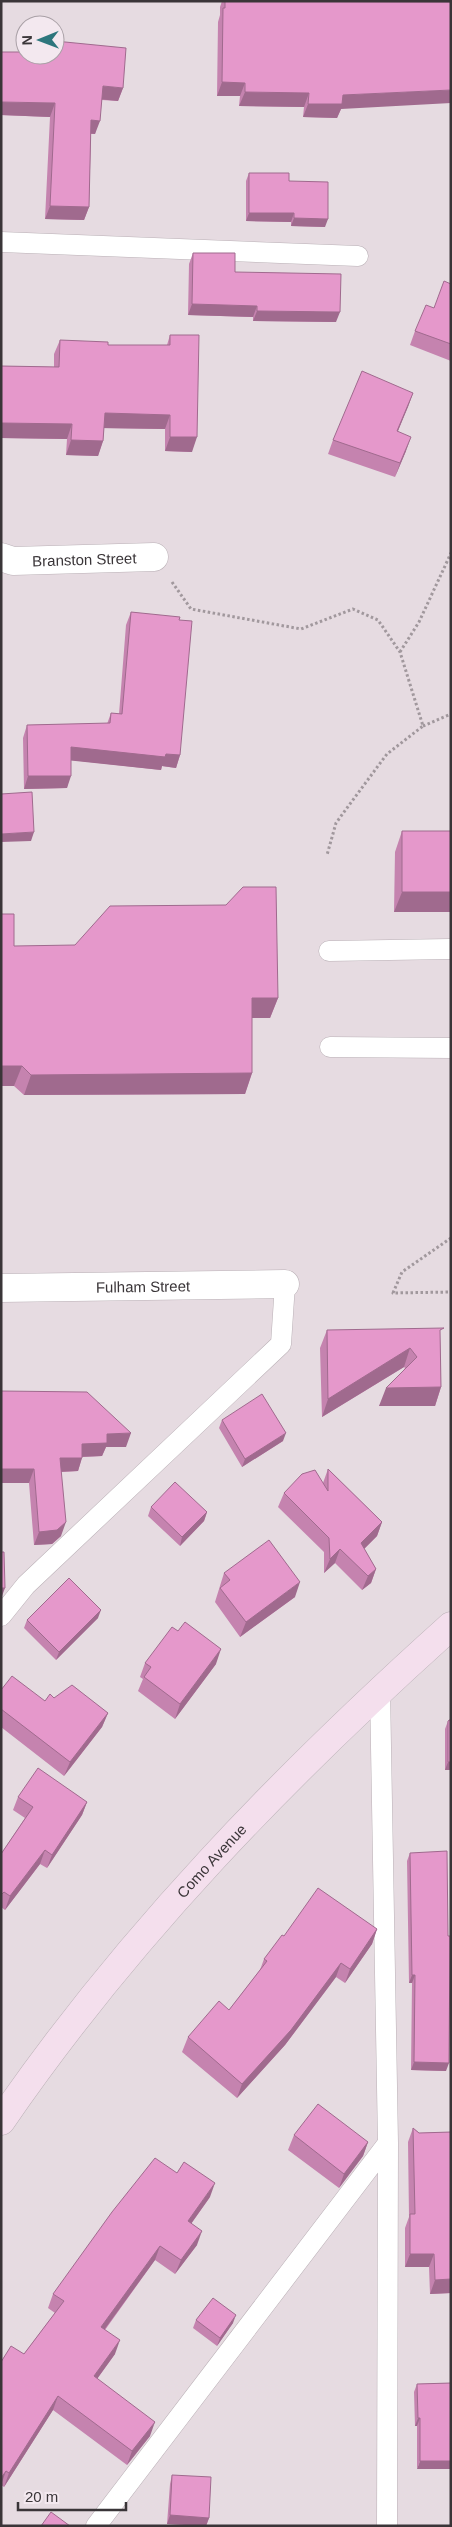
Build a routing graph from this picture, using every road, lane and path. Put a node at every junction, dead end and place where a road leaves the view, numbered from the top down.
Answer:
1 (1, 242) edge
2 (358, 256) dead end
3 (451, 553) edge
4 (154, 557) joint
5 (5, 562) edge
6 (400, 652) junction
7 (451, 714) edge
8 (423, 726) junction
9 (328, 855) dead end
10 (450, 949) edge
11 (329, 951) dead end
12 (330, 1047) dead end
13 (451, 1048) edge
14 (451, 1238) edge
15 (285, 1284) joint
16 (1, 1288) edge
17 (451, 1292) edge
18 (2, 1615) edge
19 (451, 1626) edge
20 (380, 1690) junction
21 (1, 2121) edge
22 (388, 2143) junction
23 (96, 2526) edge
24 (387, 2526) edge

1 - 2 lane
3 - 6 path
4 - 5 street, Branston Street
4 - 6 path
6 - 8 path
7 - 8 path
8 - 9 path
10 - 11 lane
12 - 13 lane
14 - 17 path
15 - 16 street, Fulham Street
15 - 18 lane
19 - 20 main road, Como Avenue
20 - 21 main road, Como Avenue
20 - 22 lane
22 - 23 lane
22 - 24 lane

